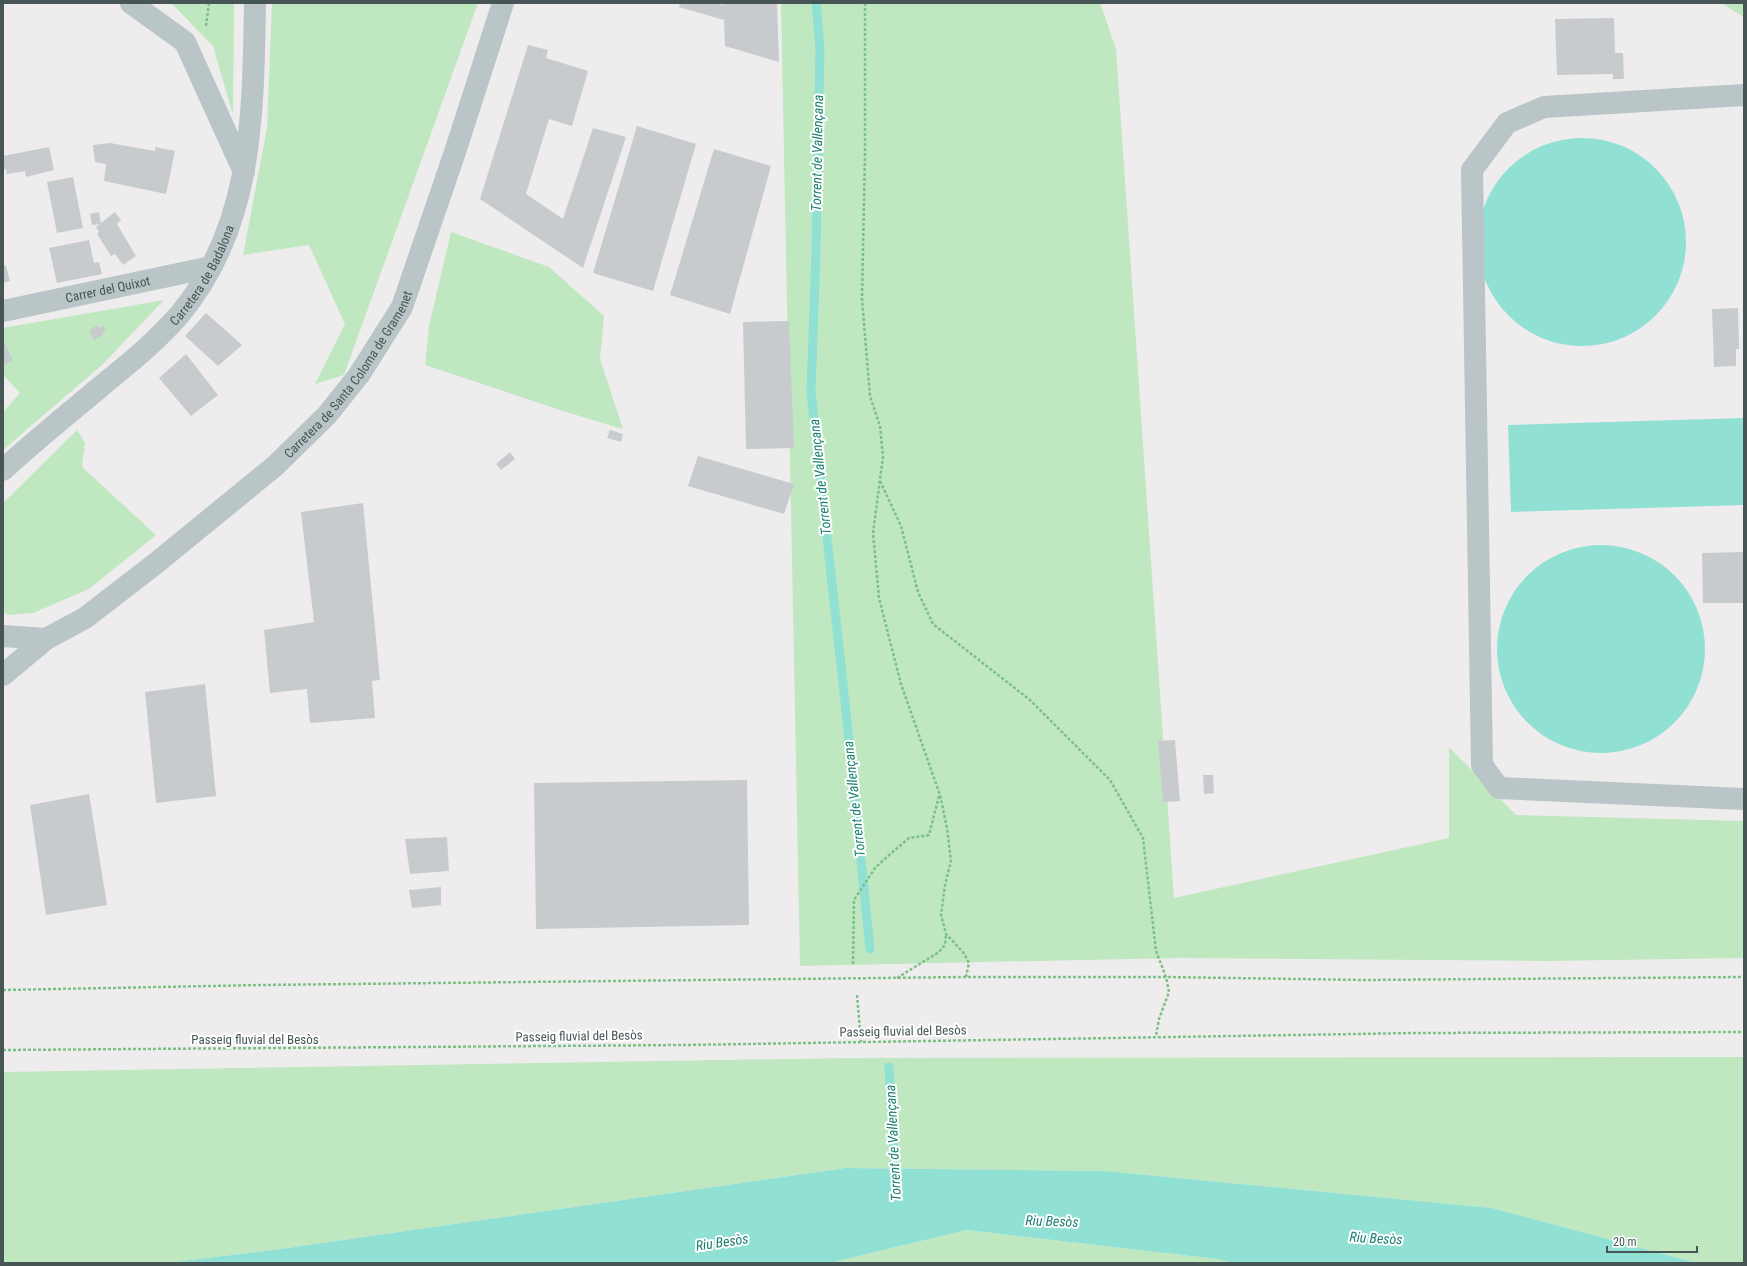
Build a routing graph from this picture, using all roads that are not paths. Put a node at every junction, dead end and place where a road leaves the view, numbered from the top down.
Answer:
1 (131, 3) edge
2 (255, 3) edge
3 (503, 3) edge
4 (1744, 95) edge
5 (244, 172) junction
6 (211, 267) junction
7 (3, 311) edge
8 (3, 470) edge
9 (3, 636) edge
10 (46, 639) junction
11 (3, 675) edge
12 (1744, 799) edge

1 - 5 street
2 - 5 street, Carretera de Badalona
3 - 10 street, Carretera de Santa Coloma de Gramenet
4 - 12 street
5 - 6 street, Carretera de Badalona
6 - 7 street, Carrer del Quixot
6 - 8 street, Carretera de Badalona
9 - 10 street
10 - 11 street, Carretera de Santa Coloma de Gramenet

